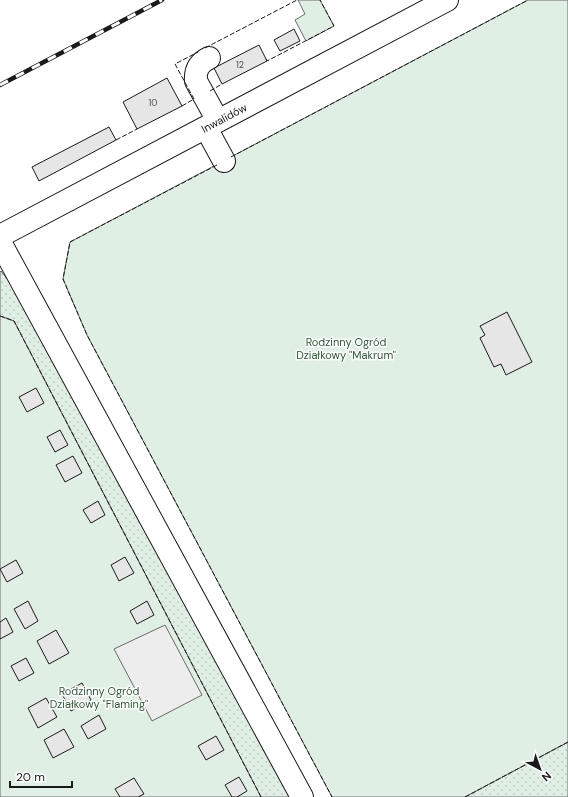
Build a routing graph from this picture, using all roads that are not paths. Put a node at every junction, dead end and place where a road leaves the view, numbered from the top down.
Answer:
1 (447, 0) edge
2 (209, 58) dead end
3 (212, 124) junction
4 (224, 161) dead end
5 (0, 236) edge
6 (0, 242) edge
7 (302, 797) edge

1 - 3 street, Inwalidów
2 - 3 street
3 - 4 street
3 - 5 street, Inwalidów
6 - 7 street

